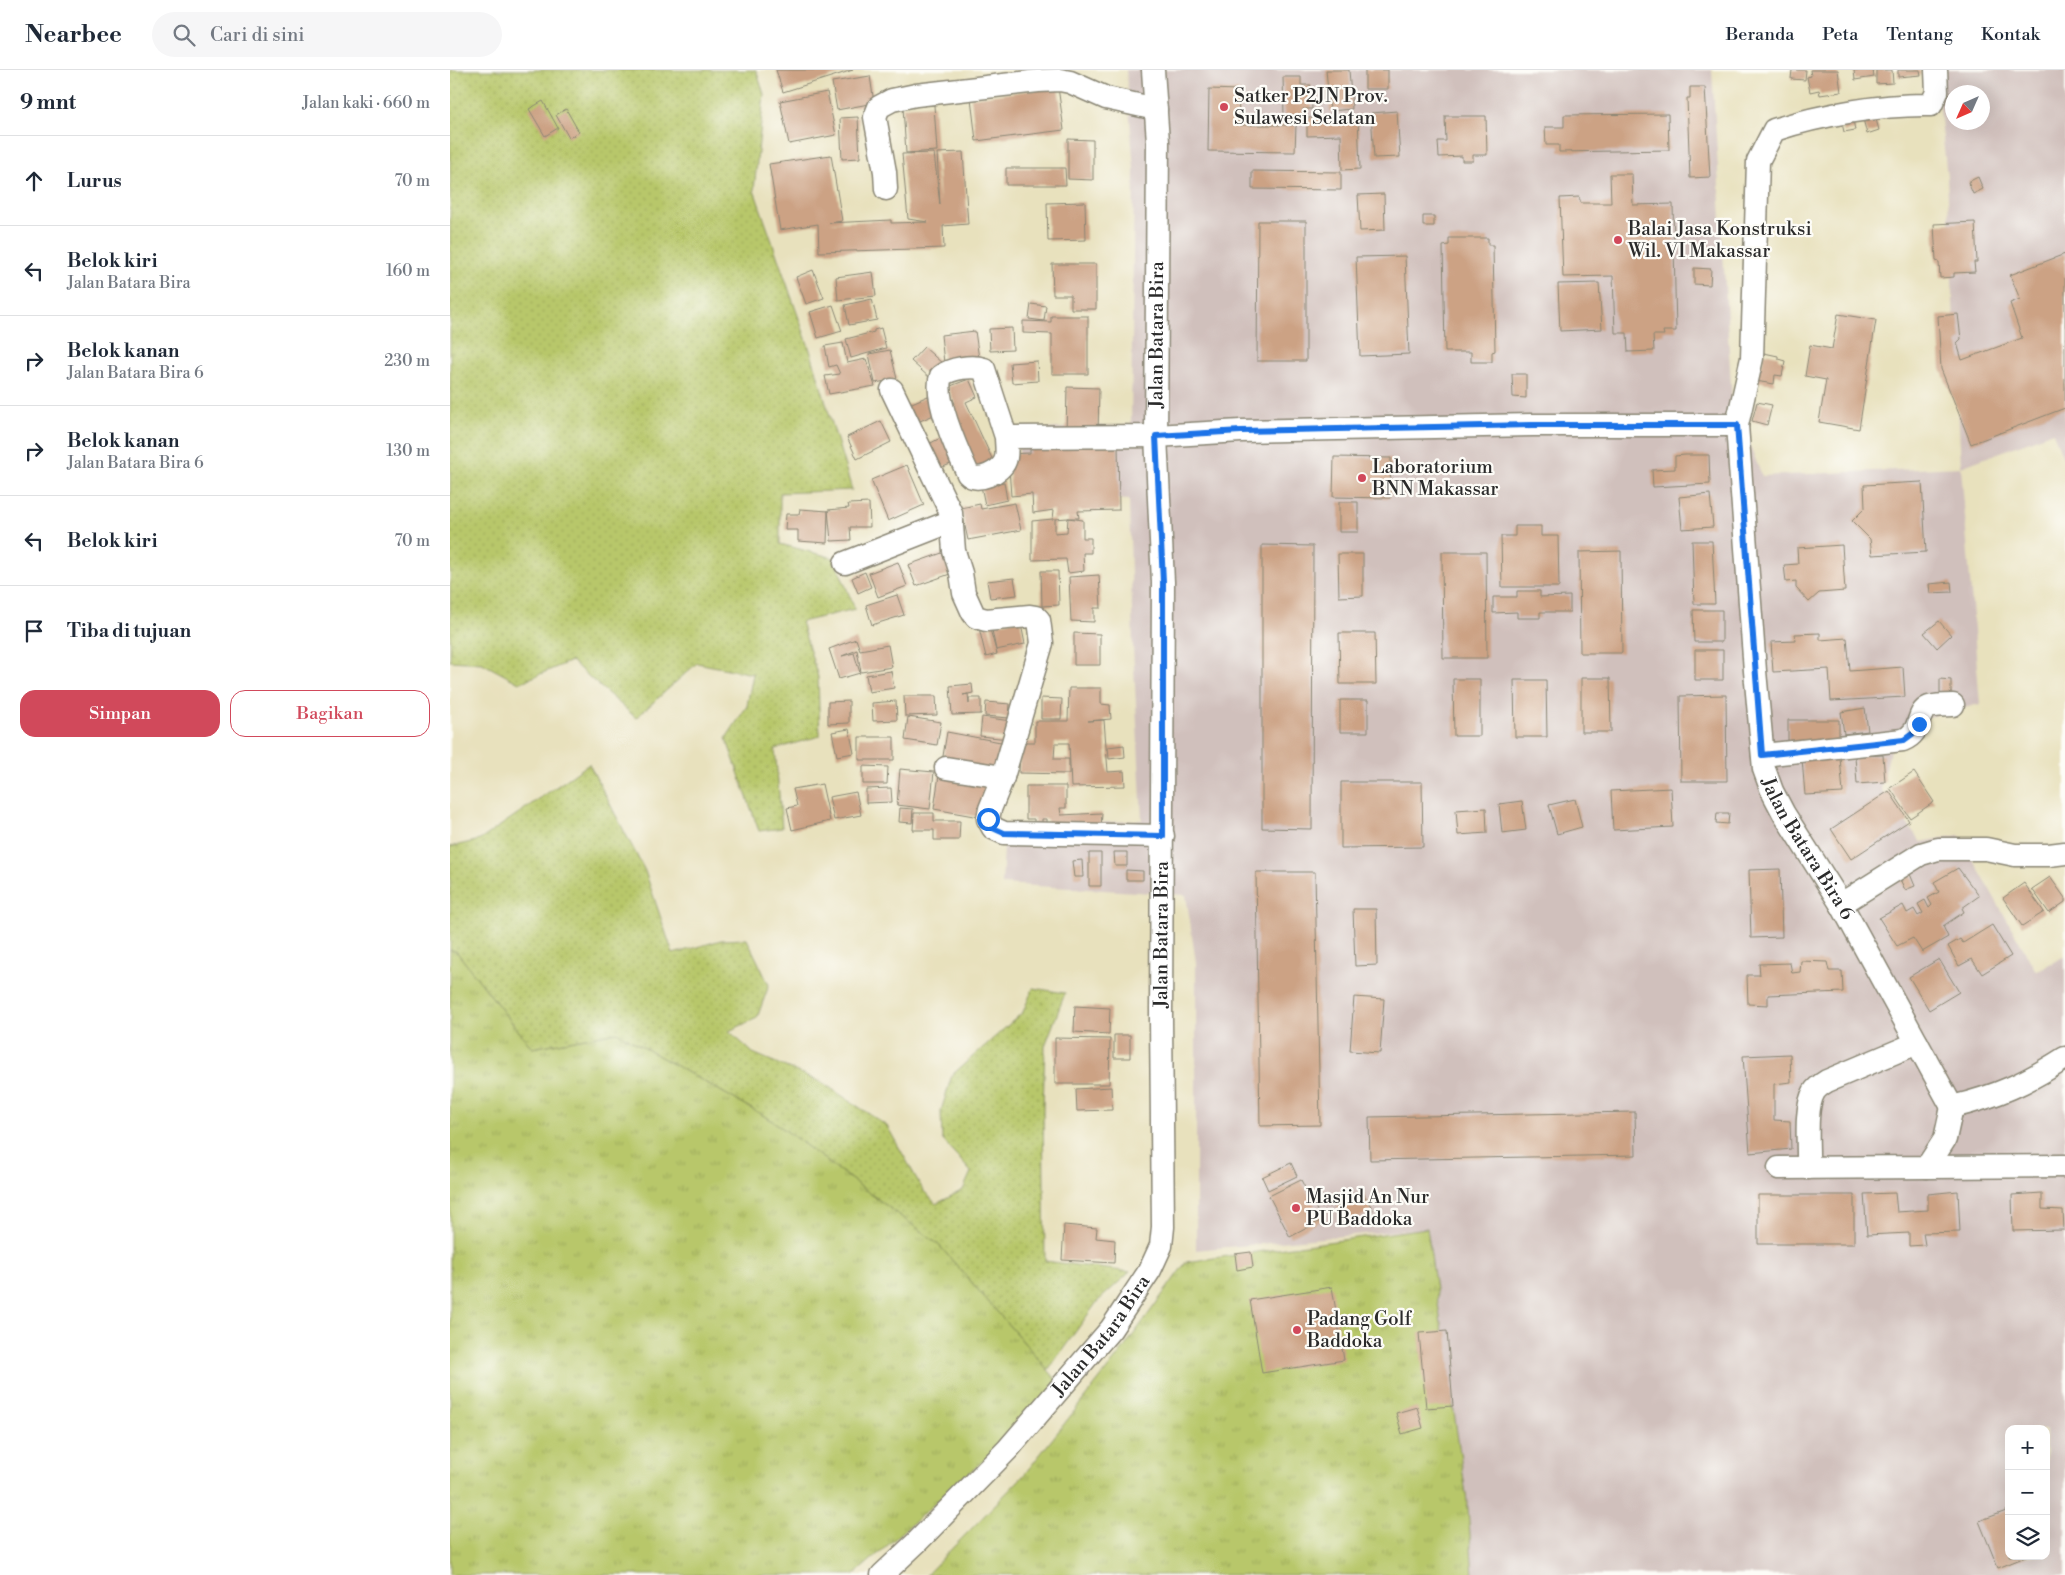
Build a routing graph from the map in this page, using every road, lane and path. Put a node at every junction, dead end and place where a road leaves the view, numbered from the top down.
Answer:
1 (1153, 70) edge
2 (1936, 70) edge
3 (1156, 109) junction
4 (886, 189) dead end
5 (892, 390) dead end
6 (1737, 425) junction
7 (1156, 436) junction
8 (1006, 437) junction
9 (952, 521) junction
10 (845, 563) dead end
11 (1953, 705) dead end
12 (1762, 755) junction
13 (946, 768) dead end
14 (1004, 777) junction
15 (1163, 836) junction
16 (2065, 853) edge
17 (1841, 904) junction
18 (1917, 1043) junction
19 (2065, 1059) edge
20 (1952, 1107) junction
21 (2065, 1166) edge
22 (1927, 1167) junction
23 (1779, 1168) dead end
24 (1808, 1168) junction
25 (882, 1575) edge

1 - 3 street, Jalan Batara Bira
2 - 6 street, Jalan Batara Bira 6
3 - 4 street
3 - 7 street, Jalan Batara Bira
5 - 9 street
6 - 7 street
6 - 12 street, Jalan Batara Bira 6
7 - 8 street
7 - 15 street, Jalan Batara Bira
8 - 8 street
9 - 10 street
9 - 14 street
11 - 12 street
12 - 17 street, Jalan Batara Bira 6
13 - 14 street
14 - 15 street
15 - 25 street, Jalan Batara Bira
16 - 17 street
17 - 18 street, Jalan Batara Bira 6
18 - 20 street, Jalan Batara Bira 6
18 - 24 street
19 - 20 street
20 - 22 street
21 - 22 street
22 - 24 street
23 - 24 street

